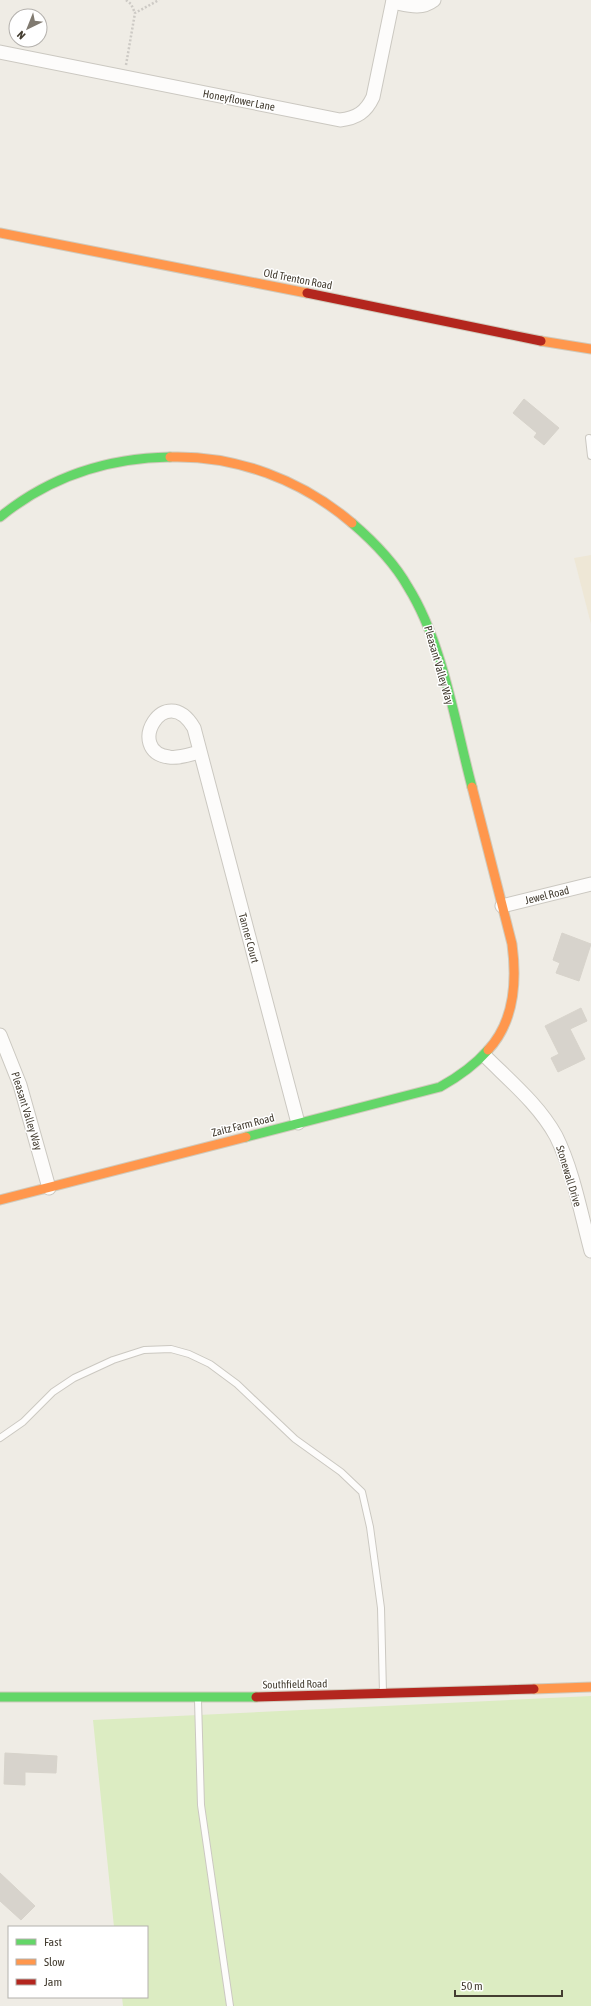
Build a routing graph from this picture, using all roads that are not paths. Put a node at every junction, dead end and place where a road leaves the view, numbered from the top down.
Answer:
1 (434, 0) edge
2 (393, 1) edge
3 (0, 52) edge
4 (0, 233) edge
5 (591, 349) edge
6 (589, 438) dead end
7 (591, 456) edge
8 (0, 517) edge
9 (200, 752) dead end
10 (591, 884) edge
11 (502, 906) junction
12 (0, 1036) edge
13 (485, 1056) junction
14 (298, 1123) junction
15 (49, 1188) junction
16 (0, 1200) edge
17 (591, 1250) edge
18 (0, 1438) edge
19 (591, 1687) edge
20 (383, 1695) junction
21 (0, 1697) edge
22 (198, 1698) junction
23 (230, 2006) edge

1 - 2 street, Honeyflower Lane
2 - 3 street, Honeyflower Lane
4 - 5 street, Old Trenton Road
6 - 7 lane
8 - 11 street, Pleasant Valley Way
9 - 14 street, Tanner Court
10 - 11 street, Jewel Road
11 - 13 street, Pleasant Valley Way
12 - 15 street, Pleasant Valley Way
13 - 14 street, Zaitz Farm Road
13 - 17 street, Stonewall Drive
14 - 15 street, Zaitz Farm Road
15 - 16 street, Zaitz Farm Road
18 - 20 lane
19 - 20 street, Southfield Road
20 - 22 street, Southfield Road
21 - 22 street, Southfield Road
22 - 23 lane

